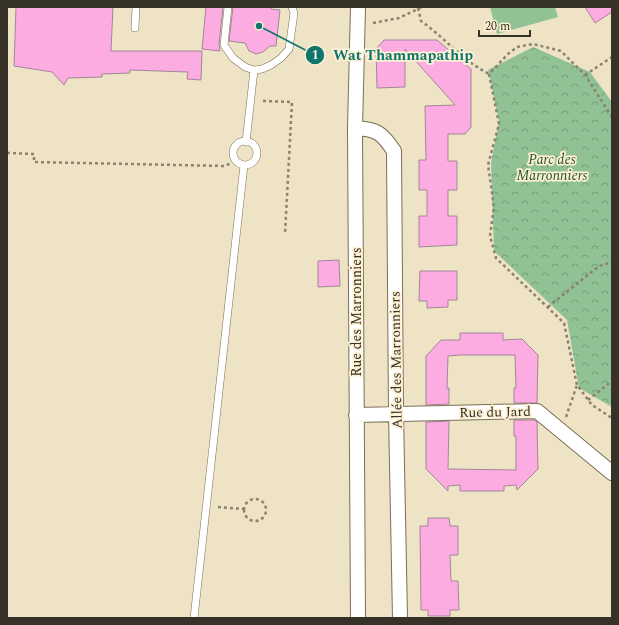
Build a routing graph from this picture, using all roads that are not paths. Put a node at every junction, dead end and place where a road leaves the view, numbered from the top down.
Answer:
1 (136, 7) edge
2 (228, 7) edge
3 (292, 7) edge
4 (358, 7) edge
5 (135, 28) dead end
6 (254, 70) junction
7 (355, 128) junction
8 (246, 142) junction
9 (244, 165) junction
10 (356, 414) junction
11 (396, 414) junction
12 (612, 473) edge
13 (194, 618) edge
14 (358, 618) edge
15 (400, 618) edge

1 - 5 lane
2 - 6 lane
3 - 6 lane
4 - 7 street, Rue des Marronniers
6 - 8 lane
7 - 10 street, Rue des Marronniers
7 - 11 street, Allée des Marronniers
8 - 9 lane
8 - 9 lane
9 - 13 lane
10 - 11 street, Rue du Jard
10 - 14 street, Rue des Marronniers
11 - 12 street, Rue du Jard
11 - 15 street, Allée des Marronniers

